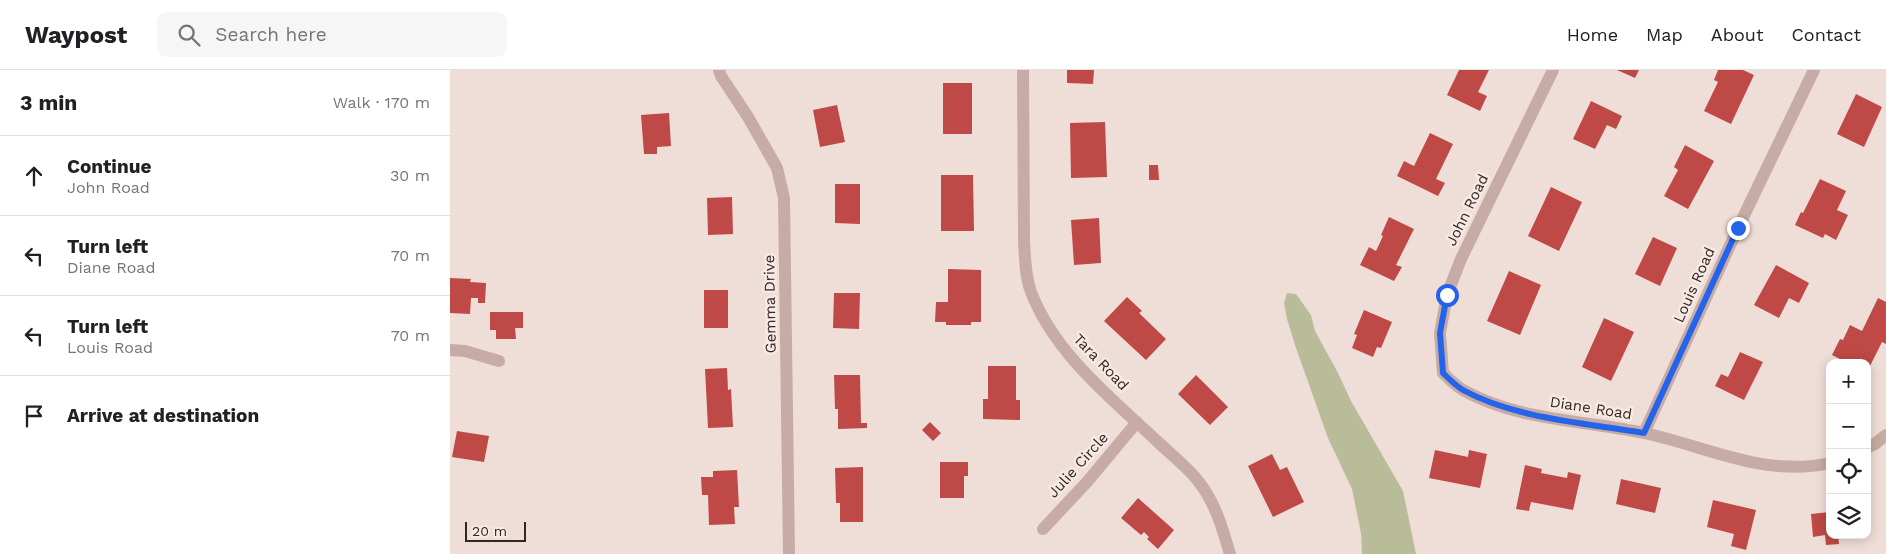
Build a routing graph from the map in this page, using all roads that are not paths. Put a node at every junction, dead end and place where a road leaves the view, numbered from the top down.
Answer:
1 (719, 70) edge
2 (1023, 70) edge
3 (1553, 70) edge
4 (1814, 70) edge
5 (450, 350) edge
6 (499, 361) dead end
7 (1443, 373) joint
8 (1137, 422) junction
9 (1644, 433) junction
10 (1886, 434) edge
11 (1871, 446) edge
12 (1826, 464) edge
13 (1043, 529) dead end
14 (790, 554) edge
15 (1230, 554) edge

1 - 14 street, Gemma Drive
2 - 8 street, Tara Road
3 - 7 street, John Road
4 - 9 street, Louis Road
5 - 6 street
7 - 9 street, Diane Road
8 - 13 street, Julie Circle
8 - 15 street, Tara Road
9 - 12 street, Diane Road
10 - 11 street

